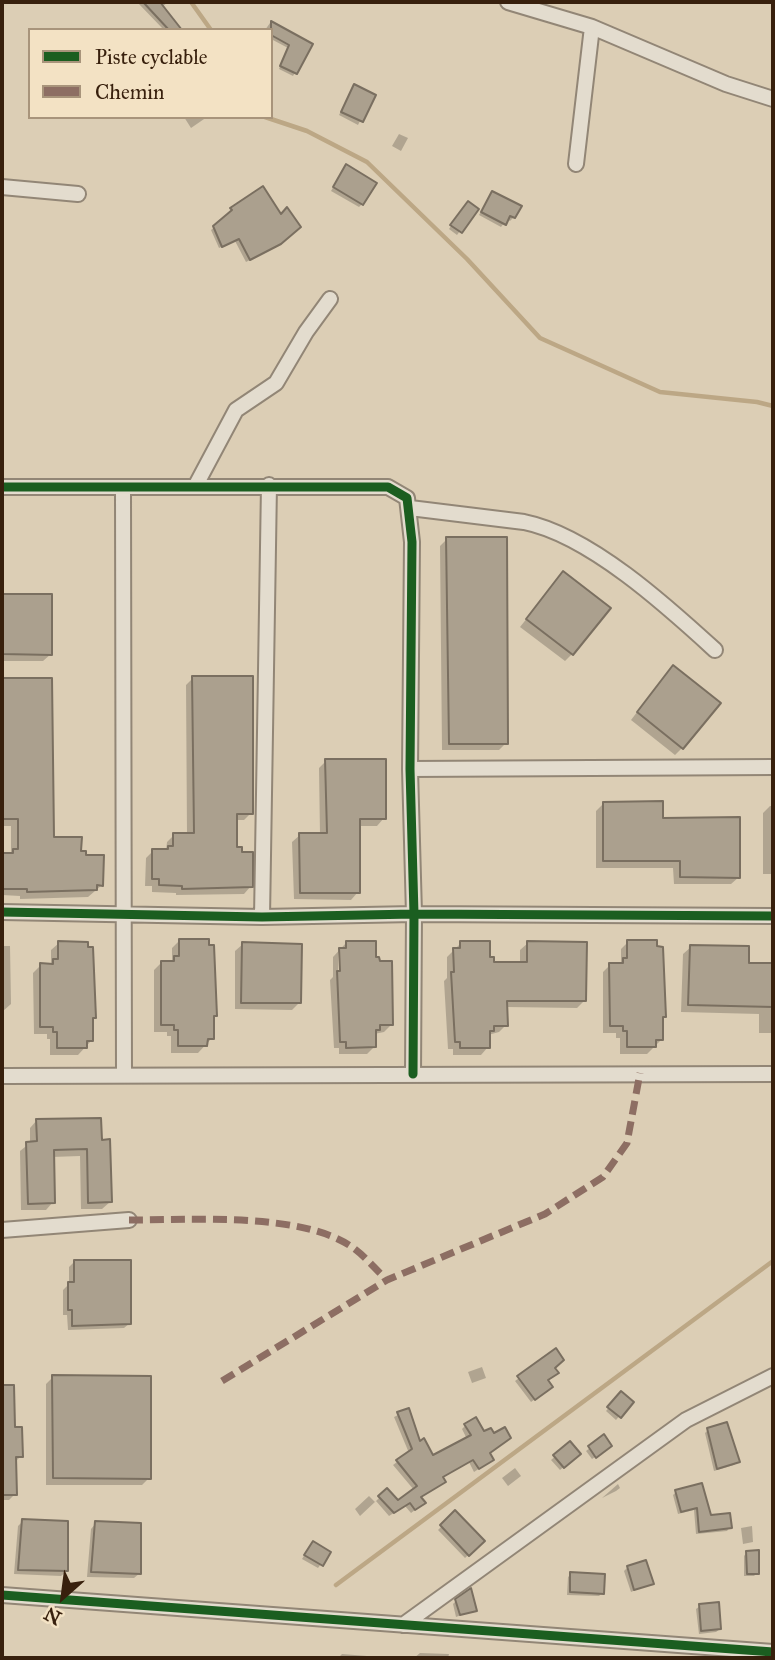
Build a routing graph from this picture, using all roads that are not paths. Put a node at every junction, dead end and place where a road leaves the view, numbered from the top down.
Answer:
1 (510, 2) edge
2 (592, 27) junction
3 (773, 99) edge
4 (576, 164) dead end
5 (2, 187) edge
6 (78, 194) dead end
7 (330, 299) dead end
8 (195, 485) junction
9 (269, 485) junction
10 (2, 487) edge
11 (123, 488) junction
12 (410, 508) junction
13 (715, 650) dead end
14 (773, 767) edge
15 (410, 769) junction
16 (2, 912) edge
17 (414, 914) junction
18 (121, 916) junction
19 (773, 916) edge
20 (262, 917) junction
21 (124, 1074) junction
22 (413, 1074) junction
23 (773, 1074) edge
24 (2, 1076) edge
25 (129, 1220) dead end
26 (2, 1230) edge
27 (773, 1376) edge
28 (2, 1595) edge
29 (403, 1625) junction
30 (773, 1652) edge

1 - 2 street
2 - 3 street
2 - 4 street
5 - 6 street
7 - 8 street
8 - 9 street
8 - 11 street
9 - 12 street
9 - 20 street
10 - 11 street
11 - 18 street
12 - 13 street
12 - 15 street
14 - 15 street
15 - 17 street
16 - 18 street
17 - 19 street
17 - 20 street
17 - 22 street
18 - 20 street
18 - 21 street
21 - 22 street
21 - 24 street
22 - 23 street
25 - 26 street
27 - 29 street
28 - 29 street
29 - 30 street

